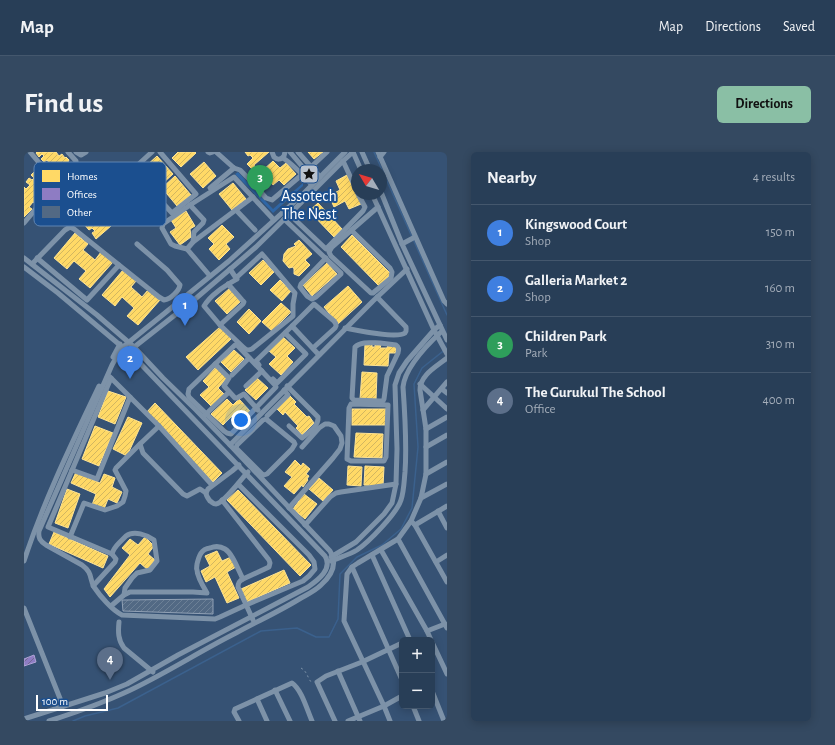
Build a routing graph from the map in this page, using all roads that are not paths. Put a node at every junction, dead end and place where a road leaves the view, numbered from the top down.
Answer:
1 (30, 152) edge
2 (68, 152) edge
3 (76, 152) edge
4 (86, 152) edge
5 (152, 152) edge
6 (160, 152) edge
7 (165, 152) edge
8 (208, 152) edge
9 (213, 152) edge
10 (216, 152) edge
11 (272, 152) edge
12 (290, 152) edge
13 (298, 152) edge
14 (327, 152) edge
15 (345, 152) edge
16 (353, 152) edge
17 (362, 152) edge
18 (384, 152) edge
19 (379, 154) edge
20 (284, 155) edge
21 (343, 161) junction
22 (38, 162) edge
23 (76, 162) edge
24 (141, 162) edge
25 (359, 164) edge
26 (367, 164) edge
27 (311, 167) junction
28 (234, 168) junction
29 (304, 172) junction
30 (320, 176) junction
31 (351, 178) edge
32 (312, 185) junction
33 (309, 191) junction
34 (253, 197) junction
35 (361, 200) edge
36 (375, 200) edge
37 (385, 200) edge
38 (190, 205) junction
39 (166, 207) edge
40 (378, 207) junction
41 (236, 210) junction
42 (34, 211) edge
43 (289, 214) junction
44 (284, 219) junction
45 (274, 220) junction
46 (166, 222) edge
47 (24, 223) edge
48 (162, 226) edge
49 (70, 227) joint
50 (255, 230) dead end
51 (351, 230) junction
52 (414, 237) junction
53 (193, 242) junction
54 (404, 242) junction
55 (137, 244) dead end
56 (187, 249) junction
57 (24, 258) edge
58 (38, 258) junction
59 (326, 258) junction
60 (32, 264) junction
61 (119, 265) junction
62 (24, 267) edge
63 (230, 269) junction
64 (407, 269) junction
65 (210, 276) junction
66 (236, 278) junction
67 (228, 284) junction
68 (188, 294) junction
69 (377, 297) junction
70 (194, 300) junction
71 (85, 302) junction
72 (447, 304) edge
73 (220, 325) junction
74 (440, 325) junction
75 (292, 326) junction
76 (345, 328) junction
77 (434, 330) junction
78 (285, 333) junction
79 (442, 338) edge
80 (129, 342) junction
81 (121, 345) junction
82 (134, 347) junction
83 (313, 348) junction
84 (129, 351) junction
85 (306, 354) junction
86 (319, 354) junction
87 (447, 354) edge
88 (249, 358) junction
89 (447, 358) edge
90 (313, 361) junction
91 (215, 364) junction
92 (262, 371) junction
93 (232, 374) dead end
94 (110, 376) junction
95 (387, 376) junction
96 (396, 379) junction
97 (447, 382) edge
98 (420, 384) junction
99 (246, 386) dead end
100 (286, 388) junction
101 (442, 389) junction
102 (229, 392) junction
103 (290, 393) junction
104 (447, 393) edge
105 (130, 397) junction
106 (435, 397) junction
107 (257, 406) junction
108 (447, 409) edge
109 (423, 410) junction
110 (262, 412) junction
111 (205, 416) junction
112 (267, 416) dead end
113 (447, 417) edge
114 (255, 419) junction
115 (388, 419) junction
116 (396, 420) junction
117 (260, 424) junction
118 (159, 426) junction
119 (289, 426) dead end
120 (426, 430) junction
121 (447, 435) edge
122 (387, 440) junction
123 (397, 441) junction
124 (140, 444) junction
125 (230, 445) junction
126 (302, 447) dead end
127 (426, 447) junction
128 (447, 462) edge
129 (239, 465) junction
130 (253, 467) junction
131 (72, 470) junction
132 (247, 473) junction
133 (426, 474) junction
134 (238, 484) junction
135 (396, 484) junction
136 (447, 484) edge
137 (212, 485) junction
138 (206, 493) junction
139 (421, 498) junction
140 (222, 500) junction
141 (447, 506) edge
142 (289, 508) junction
143 (438, 511) junction
144 (411, 521) junction
145 (305, 525) junction
146 (415, 525) junction
147 (447, 528) edge
148 (70, 536) junction
149 (398, 539) junction
150 (381, 550) junction
151 (112, 554) junction
152 (372, 555) junction
153 (447, 555) edge
154 (333, 558) junction
155 (24, 561) edge
156 (328, 561) junction
157 (436, 562) junction
158 (352, 567) junction
159 (243, 579) junction
160 (447, 582) edge
161 (94, 586) junction
162 (124, 595) junction
163 (246, 605) junction
164 (111, 606) junction
165 (24, 608) edge
166 (252, 617) junction
167 (119, 622) dead end
168 (255, 623) junction
169 (446, 626) edge
170 (427, 631) junction
171 (409, 637) edge
172 (430, 637) edge
173 (399, 644) edge
174 (435, 648) edge
175 (389, 649) junction
176 (362, 662) junction
177 (151, 670) junction
178 (338, 671) junction
179 (399, 673) edge
180 (447, 674) edge
181 (157, 676) junction
182 (275, 690) junction
183 (399, 698) edge
184 (435, 698) edge
185 (257, 699) junction
186 (63, 706) junction
187 (384, 706) junction
188 (414, 709) edge
189 (24, 718) edge
190 (359, 719) edge
191 (49, 721) edge
192 (239, 721) edge
193 (267, 721) edge
194 (290, 721) edge
195 (312, 721) edge
196 (335, 721) edge
197 (348, 721) edge
198 (390, 721) edge
199 (419, 721) edge
200 (444, 721) edge

1 - 22 street
2 - 23 street
3 - 4 street
5 - 24 street
6 - 39 street
7 - 28 street
8 - 9 street
10 - 28 street
11 - 20 street
12 - 29 street
13 - 27 street
14 - 27 street
15 - 30 street
16 - 21 street
16 - 25 street
17 - 26 street
18 - 19 street
19 - 52 street
20 - 29 street
21 - 31 street
21 - 33 street
27 - 29 street
27 - 30 street
28 - 29 street
29 - 32 street
30 - 32 street
32 - 33 street
33 - 43 street
33 - 45 street
34 - 38 street
34 - 41 street
34 - 45 street
35 - 43 street
36 - 40 street
37 - 54 street
38 - 46 street
38 - 53 street
40 - 51 street
40 - 64 street
41 - 50 street
41 - 53 street
42 - 47 street
43 - 44 street
44 - 59 street
44 - 63 street
45 - 65 street
48 - 56 street
49 - 58 street
49 - 61 street
51 - 51 street
52 - 54 street
52 - 72 street
53 - 56 street
54 - 74 street
55 - 61 street
56 - 65 street
57 - 60 street
58 - 60 street
58 - 71 street
59 - 59 street
60 - 71 street
61 - 71 street
62 - 81 street
63 - 66 street
63 - 70 street
64 - 69 street
64 - 77 street
65 - 68 street
66 - 67 street
66 - 73 street
67 - 73 street
67 - 73 street
68 - 70 street
68 - 80 street
69 - 76 street
69 - 76 street
70 - 82 street
71 - 80 street
74 - 77 street
74 - 79 street
75 - 78 street
75 - 83 street
75 - 83 street
76 - 86 street
77 - 79 street
77 - 96 street
78 - 85 street
78 - 85 street
79 - 87 street
79 - 154 street
80 - 81 street
80 - 82 street
81 - 84 street
81 - 94 street
81 - 155 street
82 - 84 street
82 - 111 street
83 - 86 street
84 - 129 street
85 - 90 street
86 - 90 street
88 - 91 street
88 - 92 street
88 - 93 street
89 - 98 street
90 - 100 street
91 - 102 street
91 - 111 street
92 - 99 street
92 - 107 street
94 - 105 street
94 - 131 street
94 - 161 street
95 - 95 street
95 - 96 street
96 - 116 street
97 - 101 street
98 - 106 street
98 - 109 street
100 - 103 street
100 - 110 street
101 - 104 street
101 - 106 street
102 - 107 street
102 - 111 street
103 - 112 street
103 - 119 street
105 - 118 street
105 - 131 street
106 - 108 street
106 - 109 street
107 - 110 street
107 - 111 street
109 - 120 street
110 - 114 street
111 - 125 street
113 - 120 street
114 - 117 street
114 - 125 street
115 - 116 street
115 - 122 street
115 - 122 street
116 - 123 street
117 - 130 street
117 - 130 street
118 - 124 street
118 - 137 street
120 - 127 street
121 - 127 street
122 - 123 street
123 - 135 street
124 - 138 street
124 - 148 street
125 - 130 street
126 - 142 street
127 - 133 street
128 - 133 street
129 - 132 street
129 - 137 street
130 - 132 street
130 - 142 street
131 - 148 street
132 - 134 street
132 - 156 street
133 - 139 street
134 - 140 street
134 - 163 street
135 - 145 street
135 - 154 street
136 - 139 street
137 - 138 street
138 - 140 street
139 - 144 street
140 - 159 street
141 - 143 street
142 - 145 street
143 - 146 street
143 - 147 street
144 - 146 street
144 - 149 street
145 - 154 street
146 - 157 street
148 - 151 street
149 - 150 street
149 - 169 street
150 - 152 street
150 - 170 street
151 - 161 street
151 - 162 street
152 - 158 street
152 - 171 street
153 - 157 street
154 - 156 street
154 - 168 street
156 - 166 street
157 - 160 street
158 - 175 street
158 - 176 street
159 - 162 street
159 - 163 street
161 - 164 street
162 - 164 street
163 - 164 street
163 - 166 street
165 - 186 street
166 - 168 street
166 - 177 street
167 - 177 street
168 - 181 street
169 - 170 street
170 - 172 street
173 - 175 street
174 - 180 street
175 - 176 street
175 - 179 street
176 - 178 street
176 - 187 street
177 - 181 street
177 - 186 street
178 - 190 street
178 - 196 street
181 - 191 street
182 - 185 street
182 - 194 street
182 - 195 street
183 - 187 street
184 - 200 street
185 - 192 street
185 - 193 street
186 - 189 street
187 - 190 street
187 - 198 street
188 - 199 street
190 - 197 street

